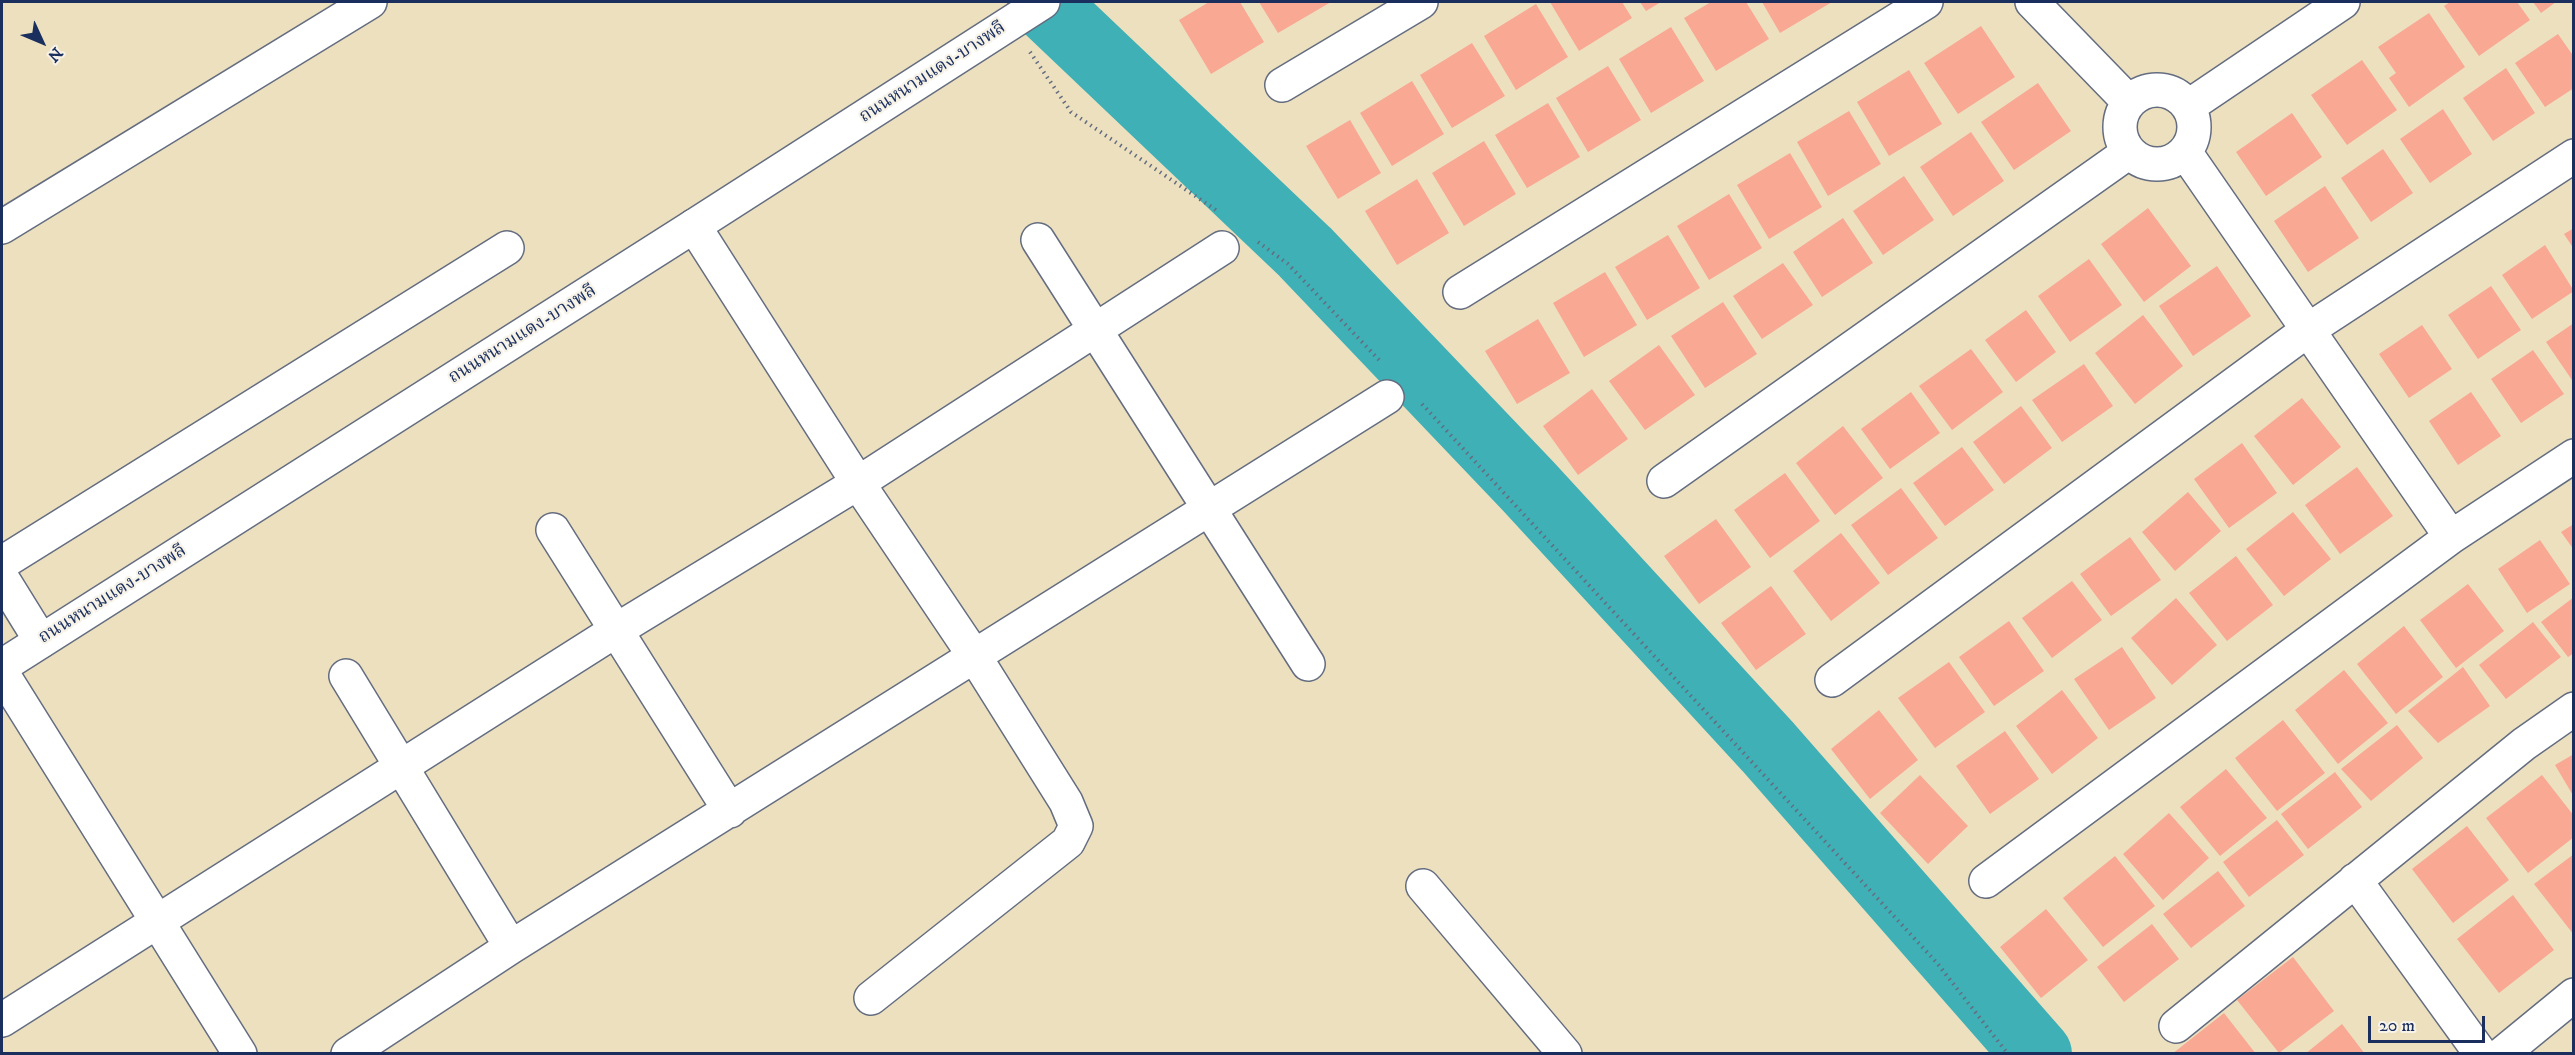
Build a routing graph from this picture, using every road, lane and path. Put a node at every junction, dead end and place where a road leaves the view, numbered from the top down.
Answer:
1 (370, 2) edge
2 (1422, 2) edge
3 (1926, 2) edge
4 (2032, 2) edge
5 (2343, 2) edge
6 (1026, 13) edge
7 (1282, 85) dead end
8 (2129, 102) junction
9 (2189, 106) junction
10 (2129, 152) junction
11 (2185, 152) junction
12 (2574, 156) edge
13 (1221, 214) dead end
14 (694, 226) junction
15 (2, 227) edge
16 (1038, 240) dead end
17 (1236, 242) joint
18 (507, 248) dead end
19 (1460, 292) dead end
20 (2308, 330) junction
21 (1095, 332) junction
22 (1387, 383) joint
23 (1420, 403) dead end
24 (2574, 456) edge
25 (1664, 481) dead end
26 (858, 483) junction
27 (1208, 509) junction
28 (553, 530) dead end
29 (2451, 537) junction
30 (2, 563) edge
31 (2, 578) edge
32 (615, 631) junction
33 (41, 641) junction
34 (975, 657) junction
35 (1308, 663) dead end
36 (2, 666) edge
37 (2, 673) edge
38 (346, 676) dead end
39 (1832, 680) dead end
40 (2574, 709) edge
41 (400, 766) junction
42 (730, 812) junction
43 (2355, 880) junction
44 (1986, 881) dead end
45 (1424, 886) dead end
46 (159, 921) junction
47 (511, 947) junction
48 (2574, 995) edge
49 (872, 998) dead end
50 (2, 1020) edge
51 (2176, 1026) dead end
52 (240, 1053) edge
53 (348, 1053) edge
54 (1565, 1053) edge
55 (2008, 1053) edge
56 (2481, 1053) edge
57 (2502, 1053) edge

1 - 15 street
2 - 7 street
3 - 19 street
4 - 8 street
5 - 9 street
6 - 13 path
6 - 14 street, ถนนหนามแดง-บางพลี
8 - 9 street
8 - 10 street
9 - 11 street
10 - 11 street
10 - 25 street
11 - 20 street
12 - 20 street
14 - 26 street
14 - 33 street, ถนนหนามแดง-บางพลี
16 - 21 street
17 - 21 street
17 - 22 path
18 - 30 street
20 - 29 street
20 - 39 street
21 - 26 street
21 - 27 street
22 - 27 street
23 - 55 path
24 - 29 street
26 - 32 street
26 - 34 street
27 - 34 street
27 - 35 street
28 - 32 street
29 - 44 street
31 - 33 street
32 - 41 street
32 - 42 street
33 - 36 street, ถนนหนามแดง-บางพลี
34 - 42 street
34 - 49 street
37 - 46 street
38 - 41 street
40 - 43 street
41 - 46 street
41 - 47 street
42 - 47 street
43 - 51 street
43 - 56 street
45 - 54 street
46 - 50 street
46 - 52 street
47 - 53 street
48 - 57 street

